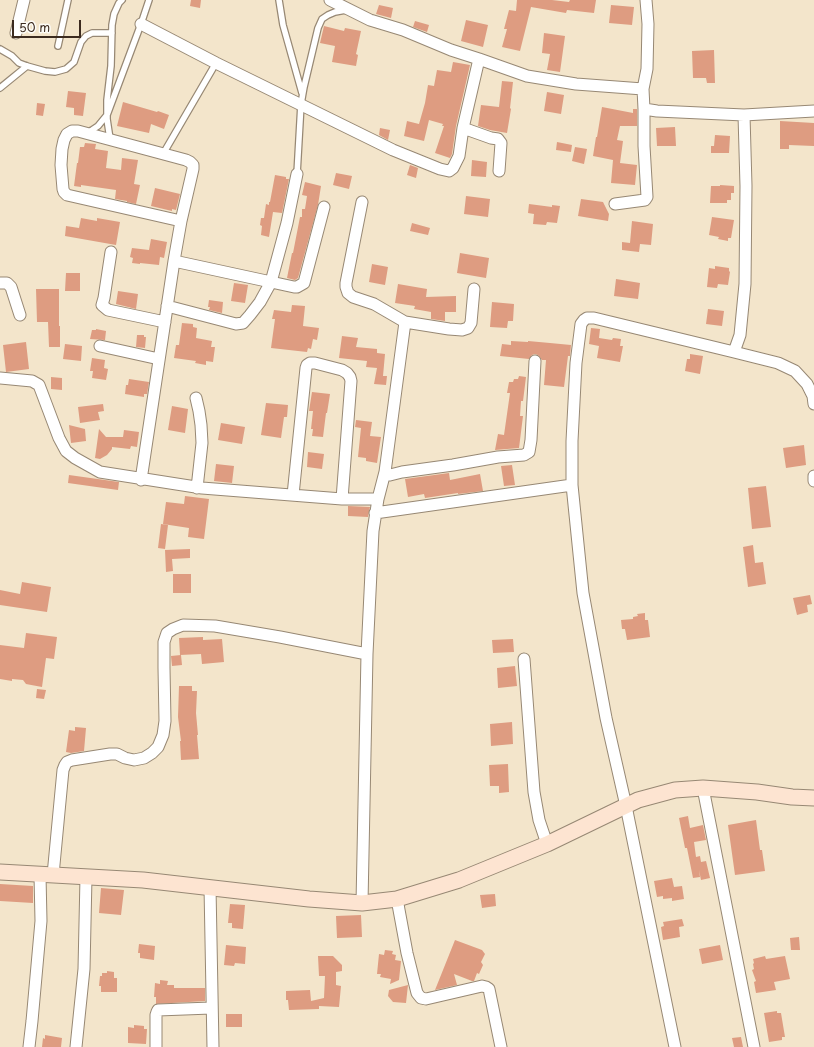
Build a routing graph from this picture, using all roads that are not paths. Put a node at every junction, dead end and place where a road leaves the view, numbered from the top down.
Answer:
1 (24, 0) edge
2 (68, 0) edge
3 (122, 0) edge
4 (149, 0) edge
5 (279, 0) edge
6 (330, 0) edge
7 (646, 0) edge
8 (349, 10) junction
9 (141, 24) junction
10 (16, 33) dead end
11 (112, 33) junction
12 (58, 46) dead end
13 (0, 49) edge
14 (479, 59) junction
15 (216, 63) junction
16 (27, 66) junction
17 (0, 88) edge
18 (643, 89) junction
19 (302, 99) junction
20 (644, 109) junction
21 (814, 111) edge
22 (107, 115) junction
23 (744, 115) junction
24 (463, 128) junction
25 (87, 133) junction
26 (110, 139) junction
27 (163, 154) junction
28 (499, 171) dead end
29 (297, 174) joint
30 (362, 202) dead end
31 (615, 204) dead end
32 (324, 207) dead end
33 (181, 220) junction
34 (111, 252) dead end
35 (174, 261) junction
36 (271, 282) junction
37 (0, 283) edge
38 (474, 288) dead end
39 (167, 306) junction
40 (20, 315) dead end
41 (165, 322) junction
42 (405, 322) junction
43 (100, 346) dead end
44 (734, 352) junction
45 (159, 359) junction
46 (535, 362) dead end
47 (0, 378) edge
48 (196, 398) dead end
49 (814, 404) edge
50 (385, 472) junction
51 (814, 476) edge
52 (142, 480) junction
53 (814, 482) edge
54 (572, 485) junction
55 (197, 488) junction
56 (293, 496) junction
57 (342, 499) junction
58 (378, 499) junction
59 (375, 513) junction
60 (367, 654) junction
61 (524, 659) dead end
62 (703, 788) junction
63 (814, 798) edge
64 (626, 806) junction
65 (547, 844) junction
66 (0, 872) edge
67 (47, 875) junction
68 (86, 877) junction
69 (210, 887) junction
70 (397, 899) junction
71 (362, 904) junction
72 (211, 1008) junction
73 (29, 1047) edge
74 (76, 1047) edge
75 (156, 1047) edge
76 (213, 1047) edge
77 (501, 1047) edge
78 (675, 1047) edge
79 (754, 1047) edge

1 - 10 street
2 - 12 lane
3 - 11 lane
4 - 9 lane
5 - 19 lane
6 - 8 street
7 - 18 street
8 - 14 street
8 - 19 lane
9 - 15 street
9 - 22 lane
11 - 16 lane
11 - 22 lane
13 - 16 lane
14 - 18 street
14 - 24 street
15 - 19 street
15 - 27 lane
16 - 17 lane
18 - 20 street
19 - 24 street
19 - 29 lane
20 - 23 street
20 - 31 street
21 - 23 street
22 - 25 lane
22 - 26 lane
23 - 44 street
24 - 28 street
25 - 26 street
25 - 33 street
26 - 27 street
27 - 33 street
29 - 36 street
30 - 42 street
32 - 36 street
33 - 35 street
34 - 41 street
35 - 36 street
35 - 39 street
36 - 39 street
37 - 40 street
38 - 42 street
39 - 41 street
41 - 45 street
42 - 50 street
43 - 45 street
44 - 49 street
44 - 54 street
45 - 52 street
46 - 50 street
47 - 52 street
48 - 55 street
50 - 58 street
51 - 53 street
52 - 55 street
54 - 59 street
54 - 64 street
55 - 56 street
56 - 57 street
56 - 57 street
57 - 58 street
58 - 59 street
59 - 60 street
60 - 67 street
60 - 71 street
61 - 65 street
62 - 63 main road
62 - 64 main road
62 - 79 street
64 - 65 main road
64 - 78 street
65 - 70 main road
66 - 67 main road
67 - 68 main road
67 - 73 street
68 - 69 main road
68 - 74 street
69 - 71 main road
69 - 72 street
70 - 71 main road
70 - 77 street
72 - 75 street
72 - 76 street

